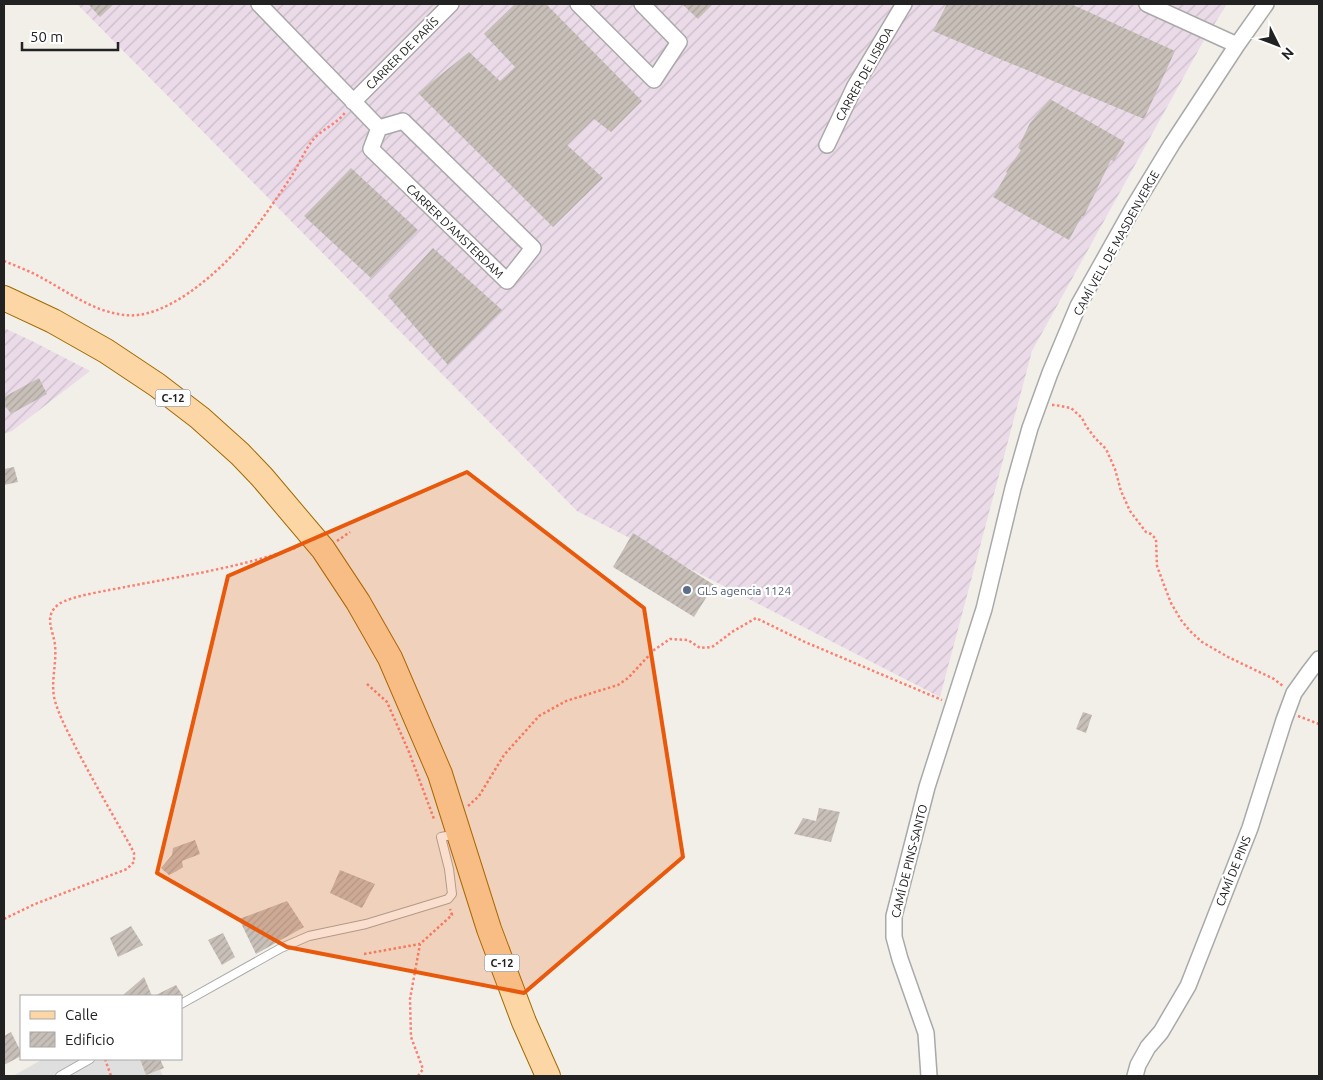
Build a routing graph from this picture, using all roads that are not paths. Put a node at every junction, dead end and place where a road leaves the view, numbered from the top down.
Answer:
1 (259, 4) edge
2 (451, 4) edge
3 (578, 4) edge
4 (642, 4) edge
5 (904, 4) edge
6 (1147, 4) edge
7 (1266, 4) edge
8 (1237, 45) junction
9 (353, 102) junction
10 (379, 128) junction
11 (826, 145) dead end
12 (4, 298) edge
13 (1319, 659) edge
14 (953, 705) joint
15 (455, 827) junction
16 (182, 1003) edge
17 (88, 1060) edge
18 (60, 1076) edge
19 (548, 1076) edge
20 (929, 1076) edge
21 (1135, 1076) edge

1 - 9 street
2 - 9 street, CARRER DE PARÍS
3 - 4 street
5 - 11 street, CARRER DE LISBOA
6 - 8 street
7 - 8 street, CAMÍ VELL DE MASDENVERGE
8 - 14 street, CAMÍ VELL DE MASDENVERGE
9 - 10 street
10 - 10 street, CARRER D'AMSTERDAM
12 - 15 main road, C-12
13 - 21 street, CAMÍ DE PINS
14 - 20 street, CAMÍ DE PINS-SANTO
15 - 16 lane
15 - 19 main road, C-12
17 - 18 lane

